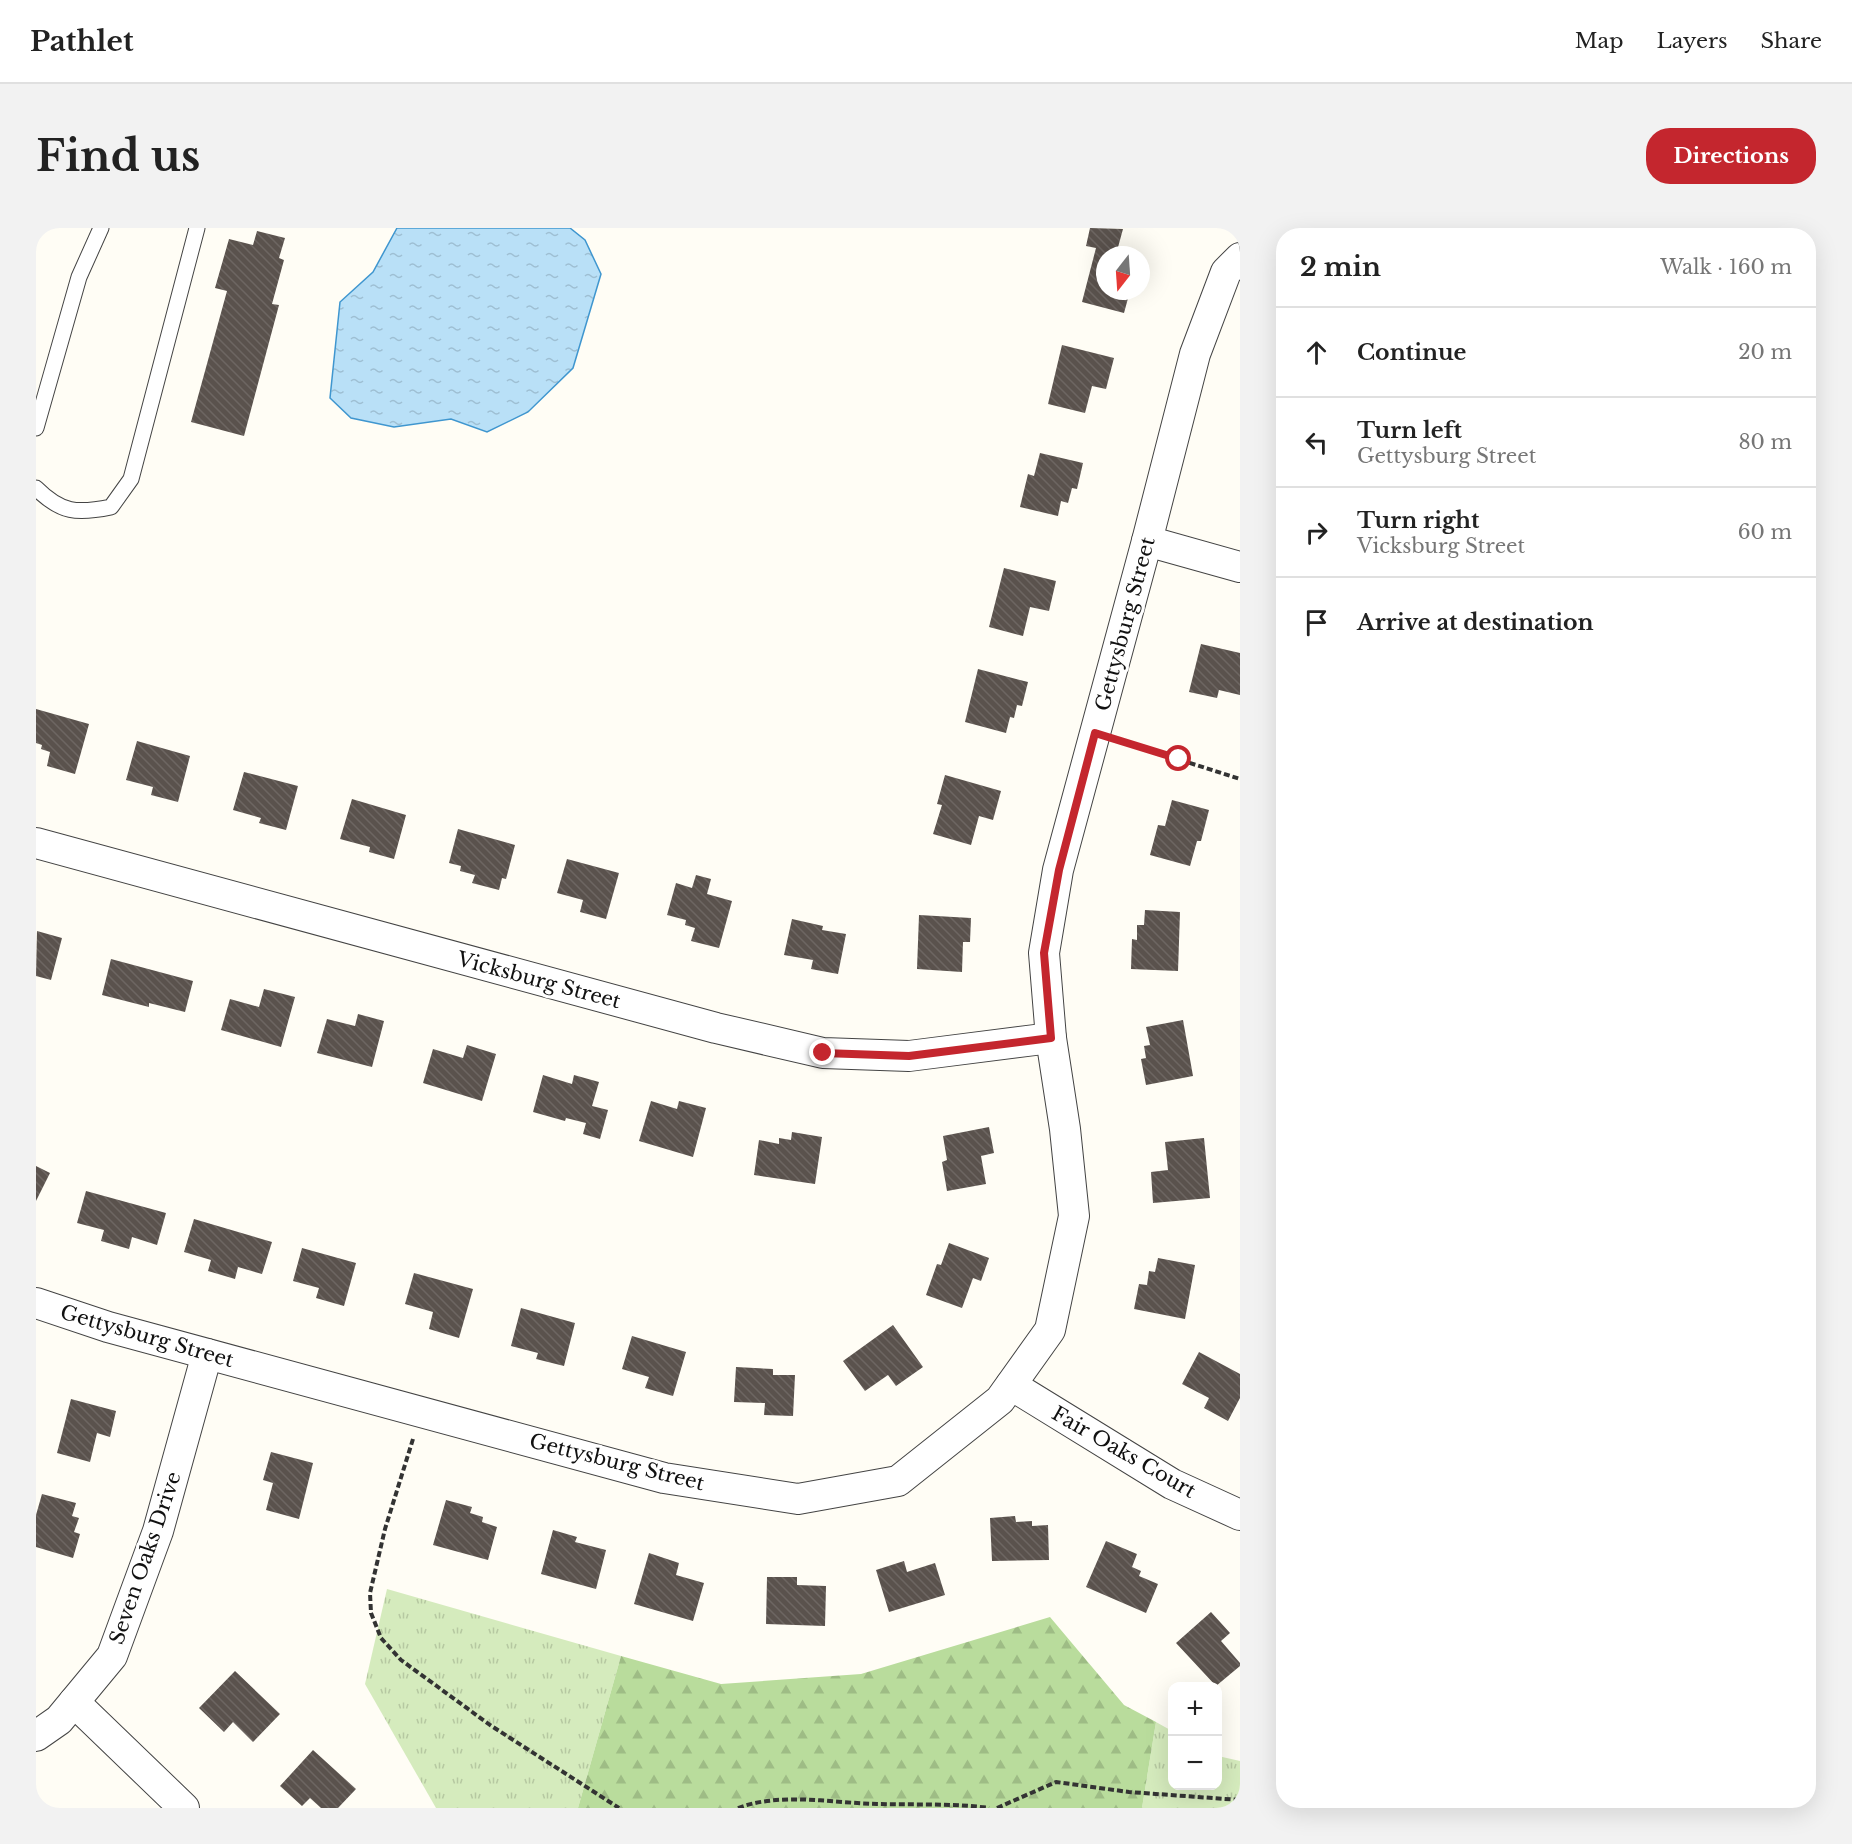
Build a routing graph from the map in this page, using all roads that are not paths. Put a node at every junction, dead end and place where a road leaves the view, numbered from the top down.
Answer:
1 (101, 228) edge
2 (197, 228) edge
3 (1240, 258) edge
4 (36, 428) edge
5 (36, 488) edge
6 (1147, 541) junction
7 (1240, 567) edge
8 (36, 843) edge
9 (1051, 1038) junction
10 (36, 1303) edge
11 (207, 1354) junction
12 (1011, 1384) junction
13 (1240, 1515) edge
14 (74, 1702) junction
15 (36, 1736) edge
16 (184, 1808) edge

1 - 4 lane
2 - 5 lane
3 - 6 street, Gettysburg Street
6 - 7 street
6 - 9 street, Gettysburg Street
8 - 9 street, Vicksburg Street
9 - 12 street, Gettysburg Street
10 - 11 street, Gettysburg Street
11 - 12 street, Gettysburg Street
11 - 14 street, Seven Oaks Drive
12 - 13 street, Fair Oaks Court
14 - 15 street, Seven Oaks Drive
14 - 16 street

